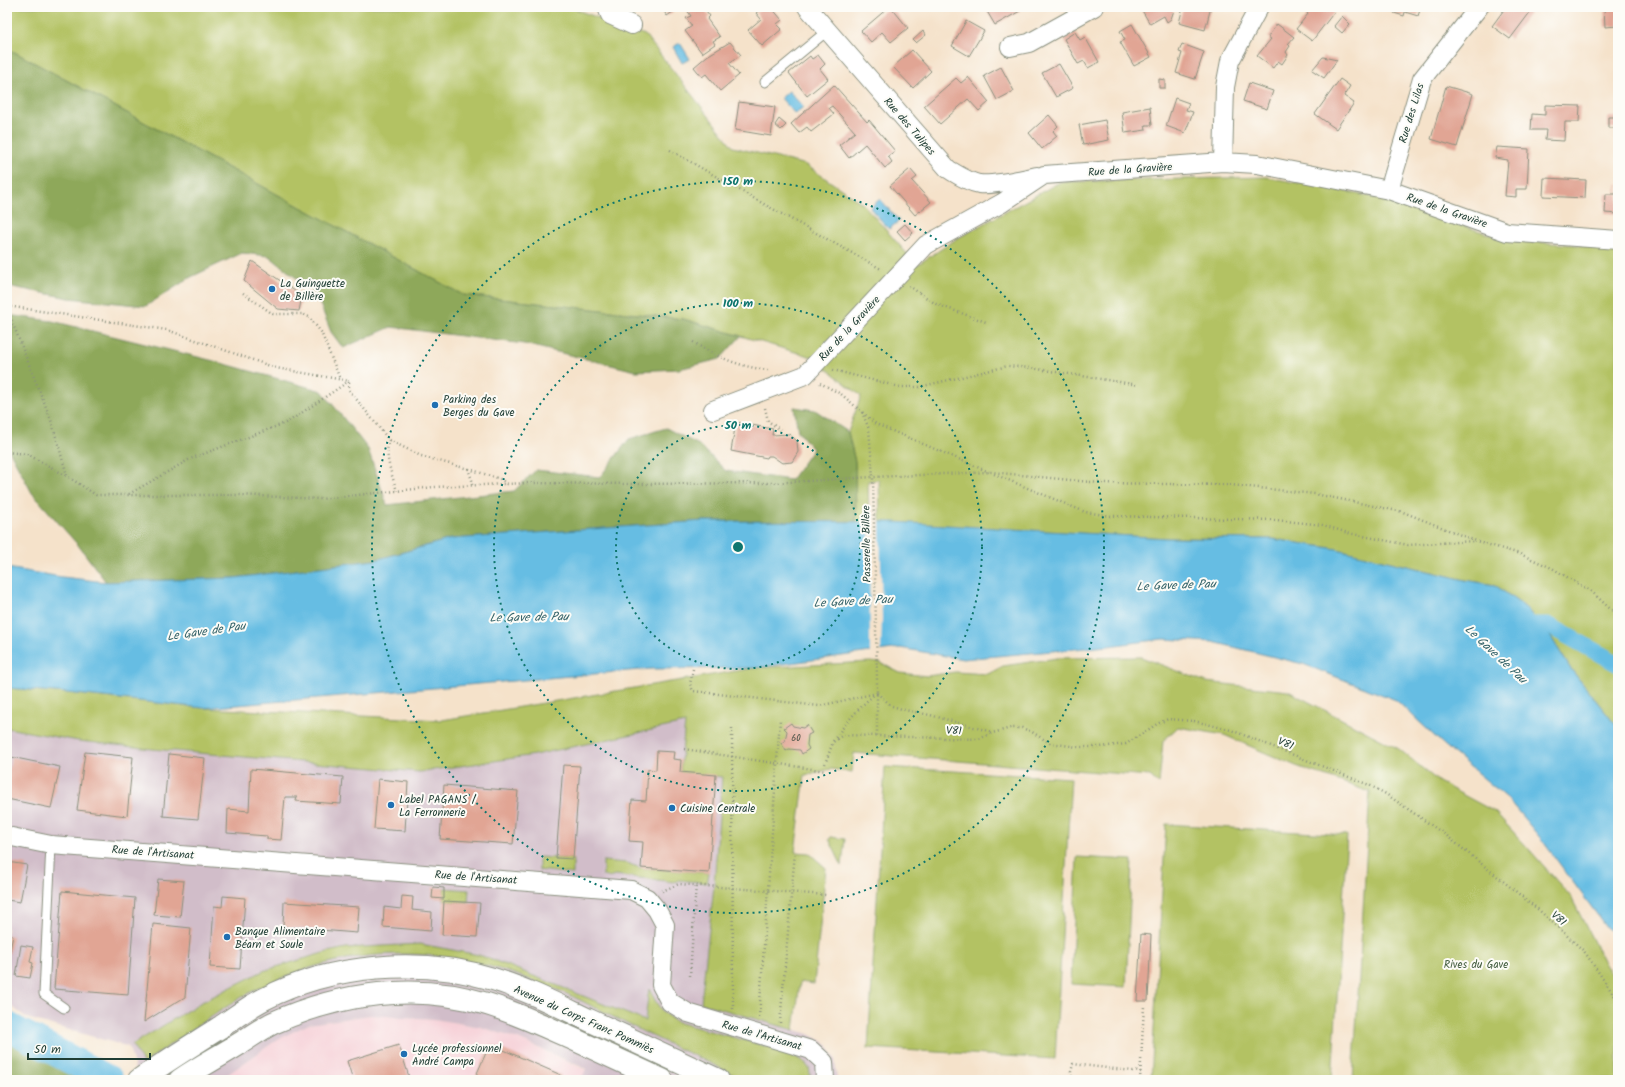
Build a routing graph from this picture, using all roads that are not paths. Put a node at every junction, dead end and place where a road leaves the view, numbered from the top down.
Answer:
1 (607, 7) edge
2 (807, 7) edge
3 (1094, 7) edge
4 (1259, 7) edge
5 (1479, 7) edge
6 (632, 25) dead end
7 (827, 30) junction
8 (1010, 47) dead end
9 (765, 82) dead end
10 (1223, 162) junction
11 (1044, 175) junction
12 (1389, 190) junction
13 (1618, 240) edge
14 (713, 410) dead end
15 (7, 836) edge
16 (52, 845) junction
17 (64, 1008) dead end
18 (143, 1077) edge
19 (180, 1080) edge
20 (662, 1080) edge
21 (718, 1080) edge
22 (825, 1080) edge

1 - 6 street
2 - 7 street, Rue des Tulipes
3 - 8 street
4 - 10 street
5 - 12 street, Rue des Lilas
7 - 9 lane
7 - 11 street, Rue des Tulipes
10 - 11 street, Rue de la Gravière
10 - 12 street, Rue de la Gravière
11 - 14 street, Rue de la Gravière
12 - 13 street, Rue de la Gravière
15 - 16 street, Rue de l'Artisanat
16 - 17 lane
16 - 22 street, Rue de l'Artisanat
18 - 21 main road, Avenue du Corps Franc Pommiès
19 - 20 main road, Avenue du Corps Franc Pommiès

